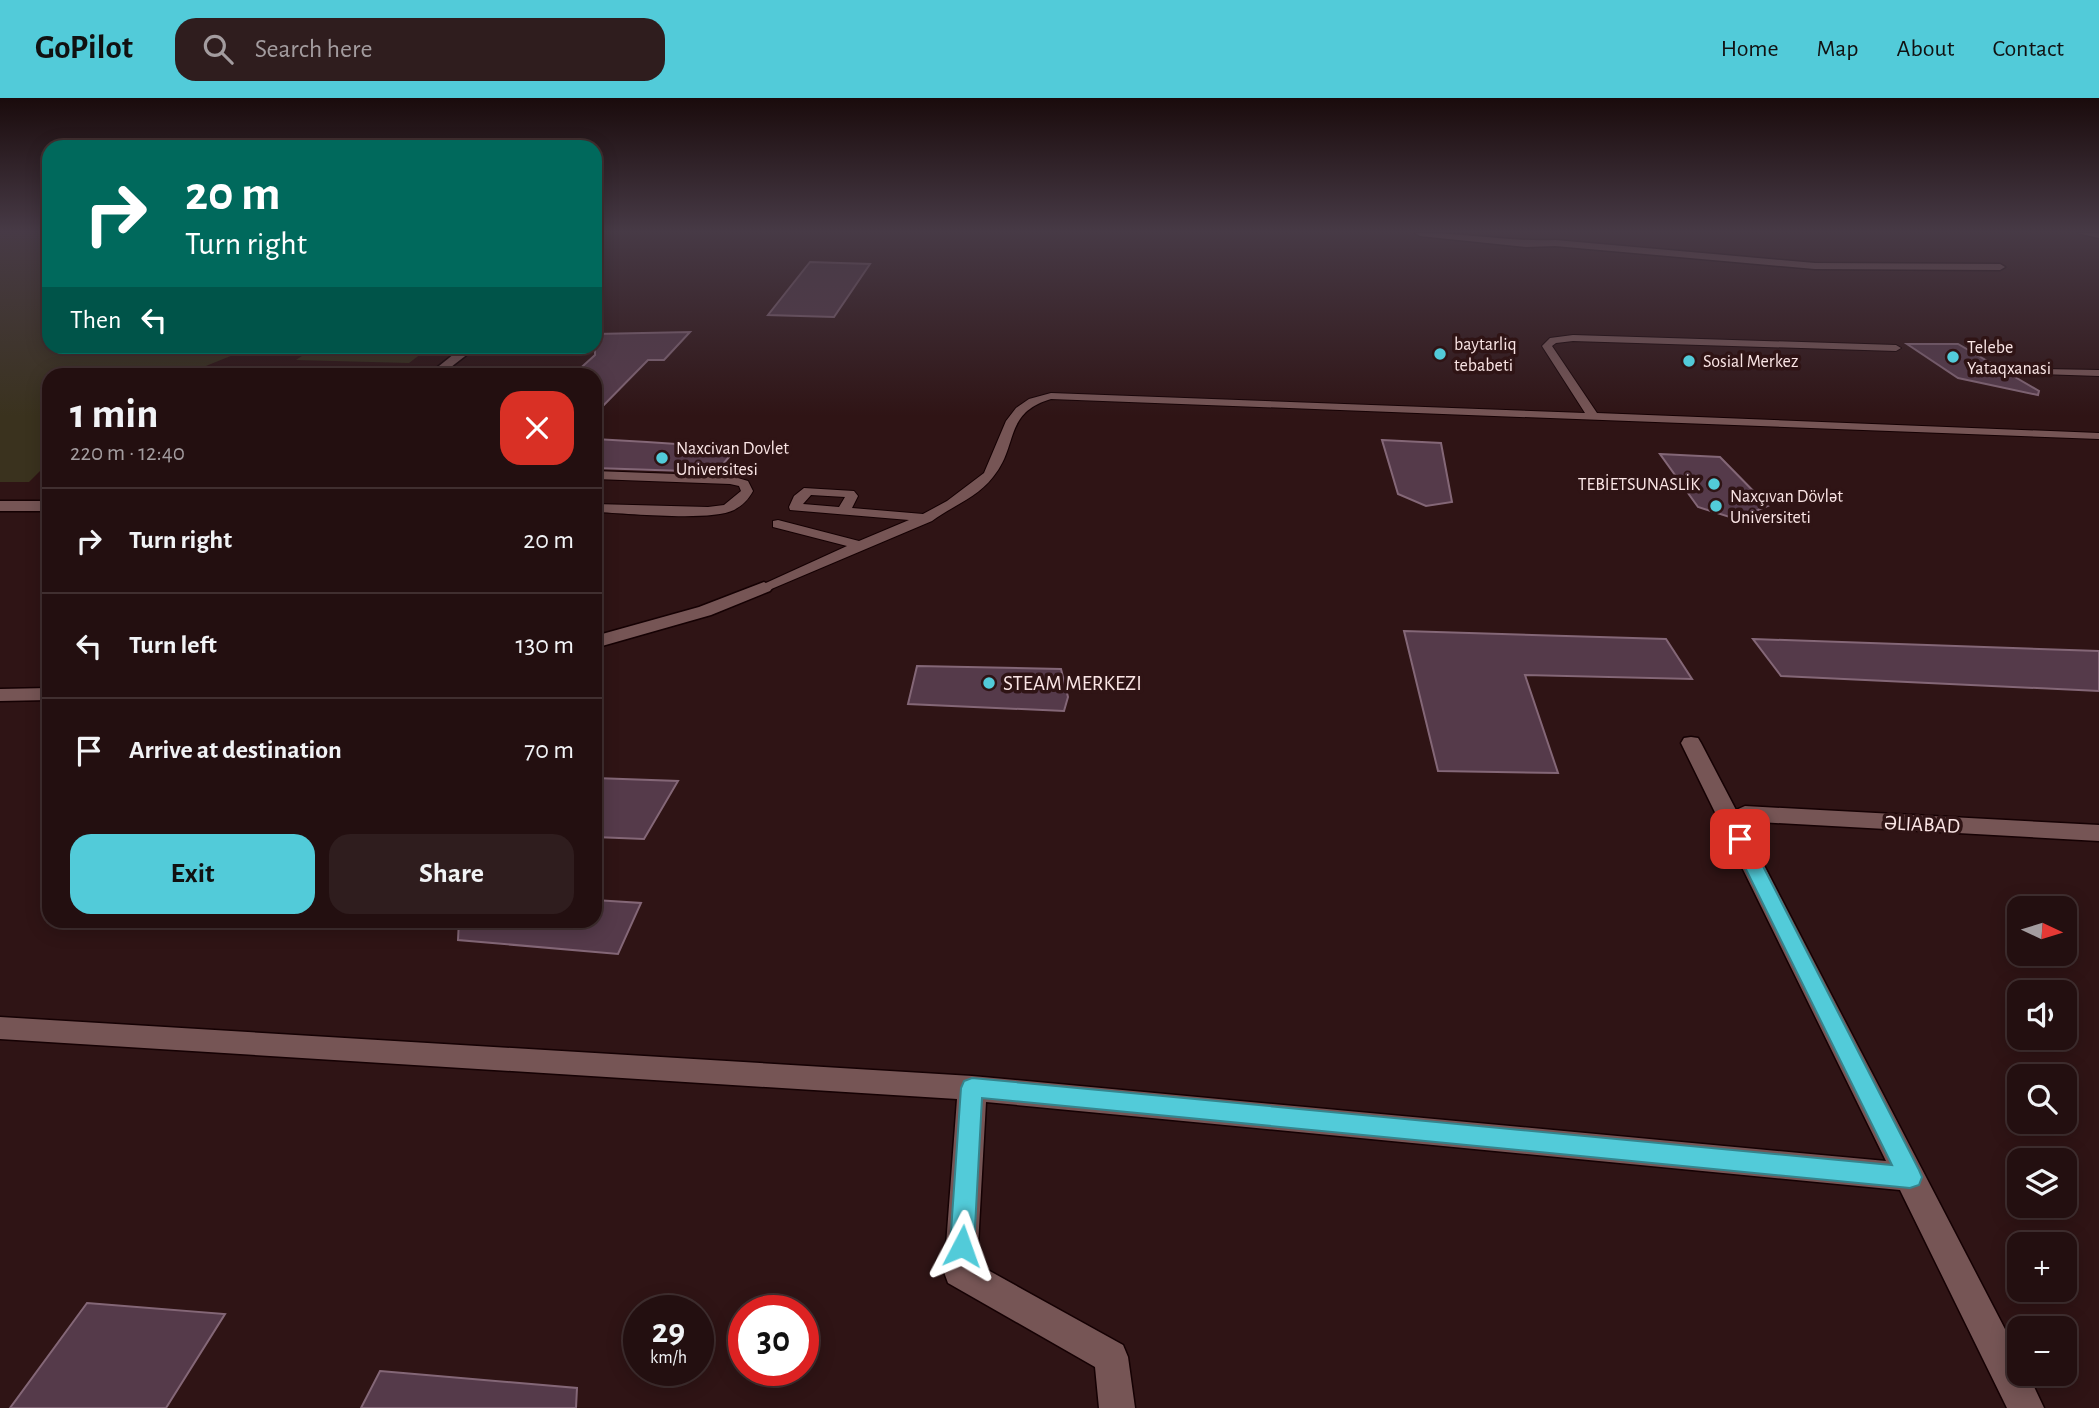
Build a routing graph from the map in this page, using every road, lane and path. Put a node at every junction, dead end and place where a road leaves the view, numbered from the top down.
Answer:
1 (1896, 348) dead end
2 (461, 354) edge
3 (443, 368) edge
4 (2044, 372) dead end
5 (2099, 373) edge
6 (1594, 418) junction
7 (2099, 436) edge
8 (602, 475) edge
9 (0, 506) edge
10 (42, 506) edge
11 (602, 508) edge
12 (816, 509) junction
13 (844, 510) junction
14 (927, 518) junction
15 (778, 524) dead end
16 (798, 531) junction
17 (860, 545) junction
18 (764, 587) joint
19 (602, 640) edge
20 (42, 694) edge
21 (0, 695) edge
22 (1691, 743) dead end
23 (1745, 814) dead end
24 (2099, 833) edge
25 (0, 1028) edge
26 (972, 1088) junction
27 (1910, 1177) junction
28 (1117, 1408) edge
29 (2026, 1408) edge

1 - 6 lane
2 - 3 street
4 - 5 lane
6 - 7 lane
6 - 14 lane
8 - 11 lane
9 - 10 street
12 - 13 lane
12 - 13 lane
12 - 16 lane
13 - 14 lane
14 - 17 lane
15 - 16 lane
16 - 17 lane
17 - 18 lane
18 - 19 street
20 - 21 street
22 - 27 street
23 - 24 street, ƏLIABAD
25 - 26 street
26 - 27 street
26 - 28 street
27 - 29 street

